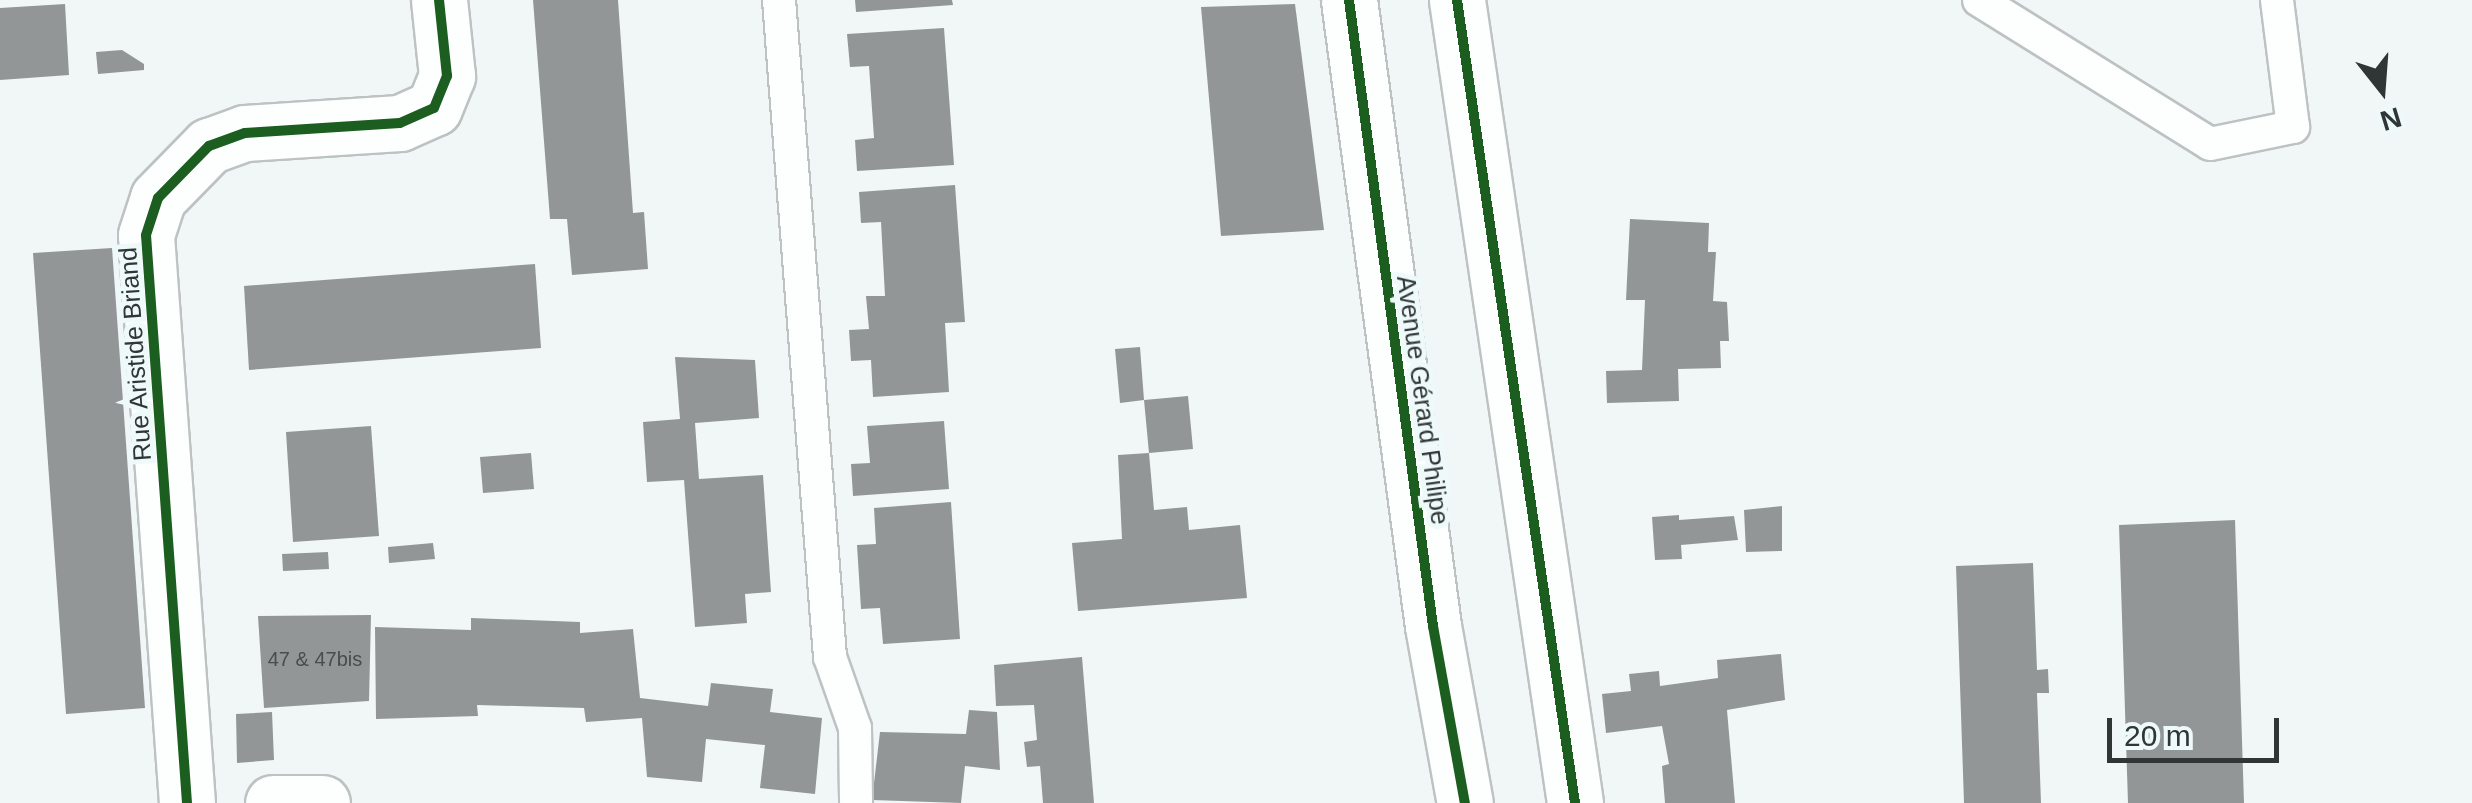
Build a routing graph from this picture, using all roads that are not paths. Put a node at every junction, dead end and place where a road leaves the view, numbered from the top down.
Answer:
1 (439, 0) edge
2 (779, 0) edge
3 (1349, 0) edge
4 (1457, 0) edge
5 (1979, 0) edge
6 (2277, 0) edge
7 (187, 803) edge
8 (272, 803) edge
9 (303, 803) edge
10 (322, 803) edge
11 (856, 803) edge
12 (1465, 803) edge
13 (1575, 803) edge

1 - 7 main road, Rue Aristide Briand
2 - 11 lane
3 - 12 main road, Avenue Gérard Philipe
4 - 13 main road
5 - 6 lane
8 - 9 main road
9 - 10 main road

